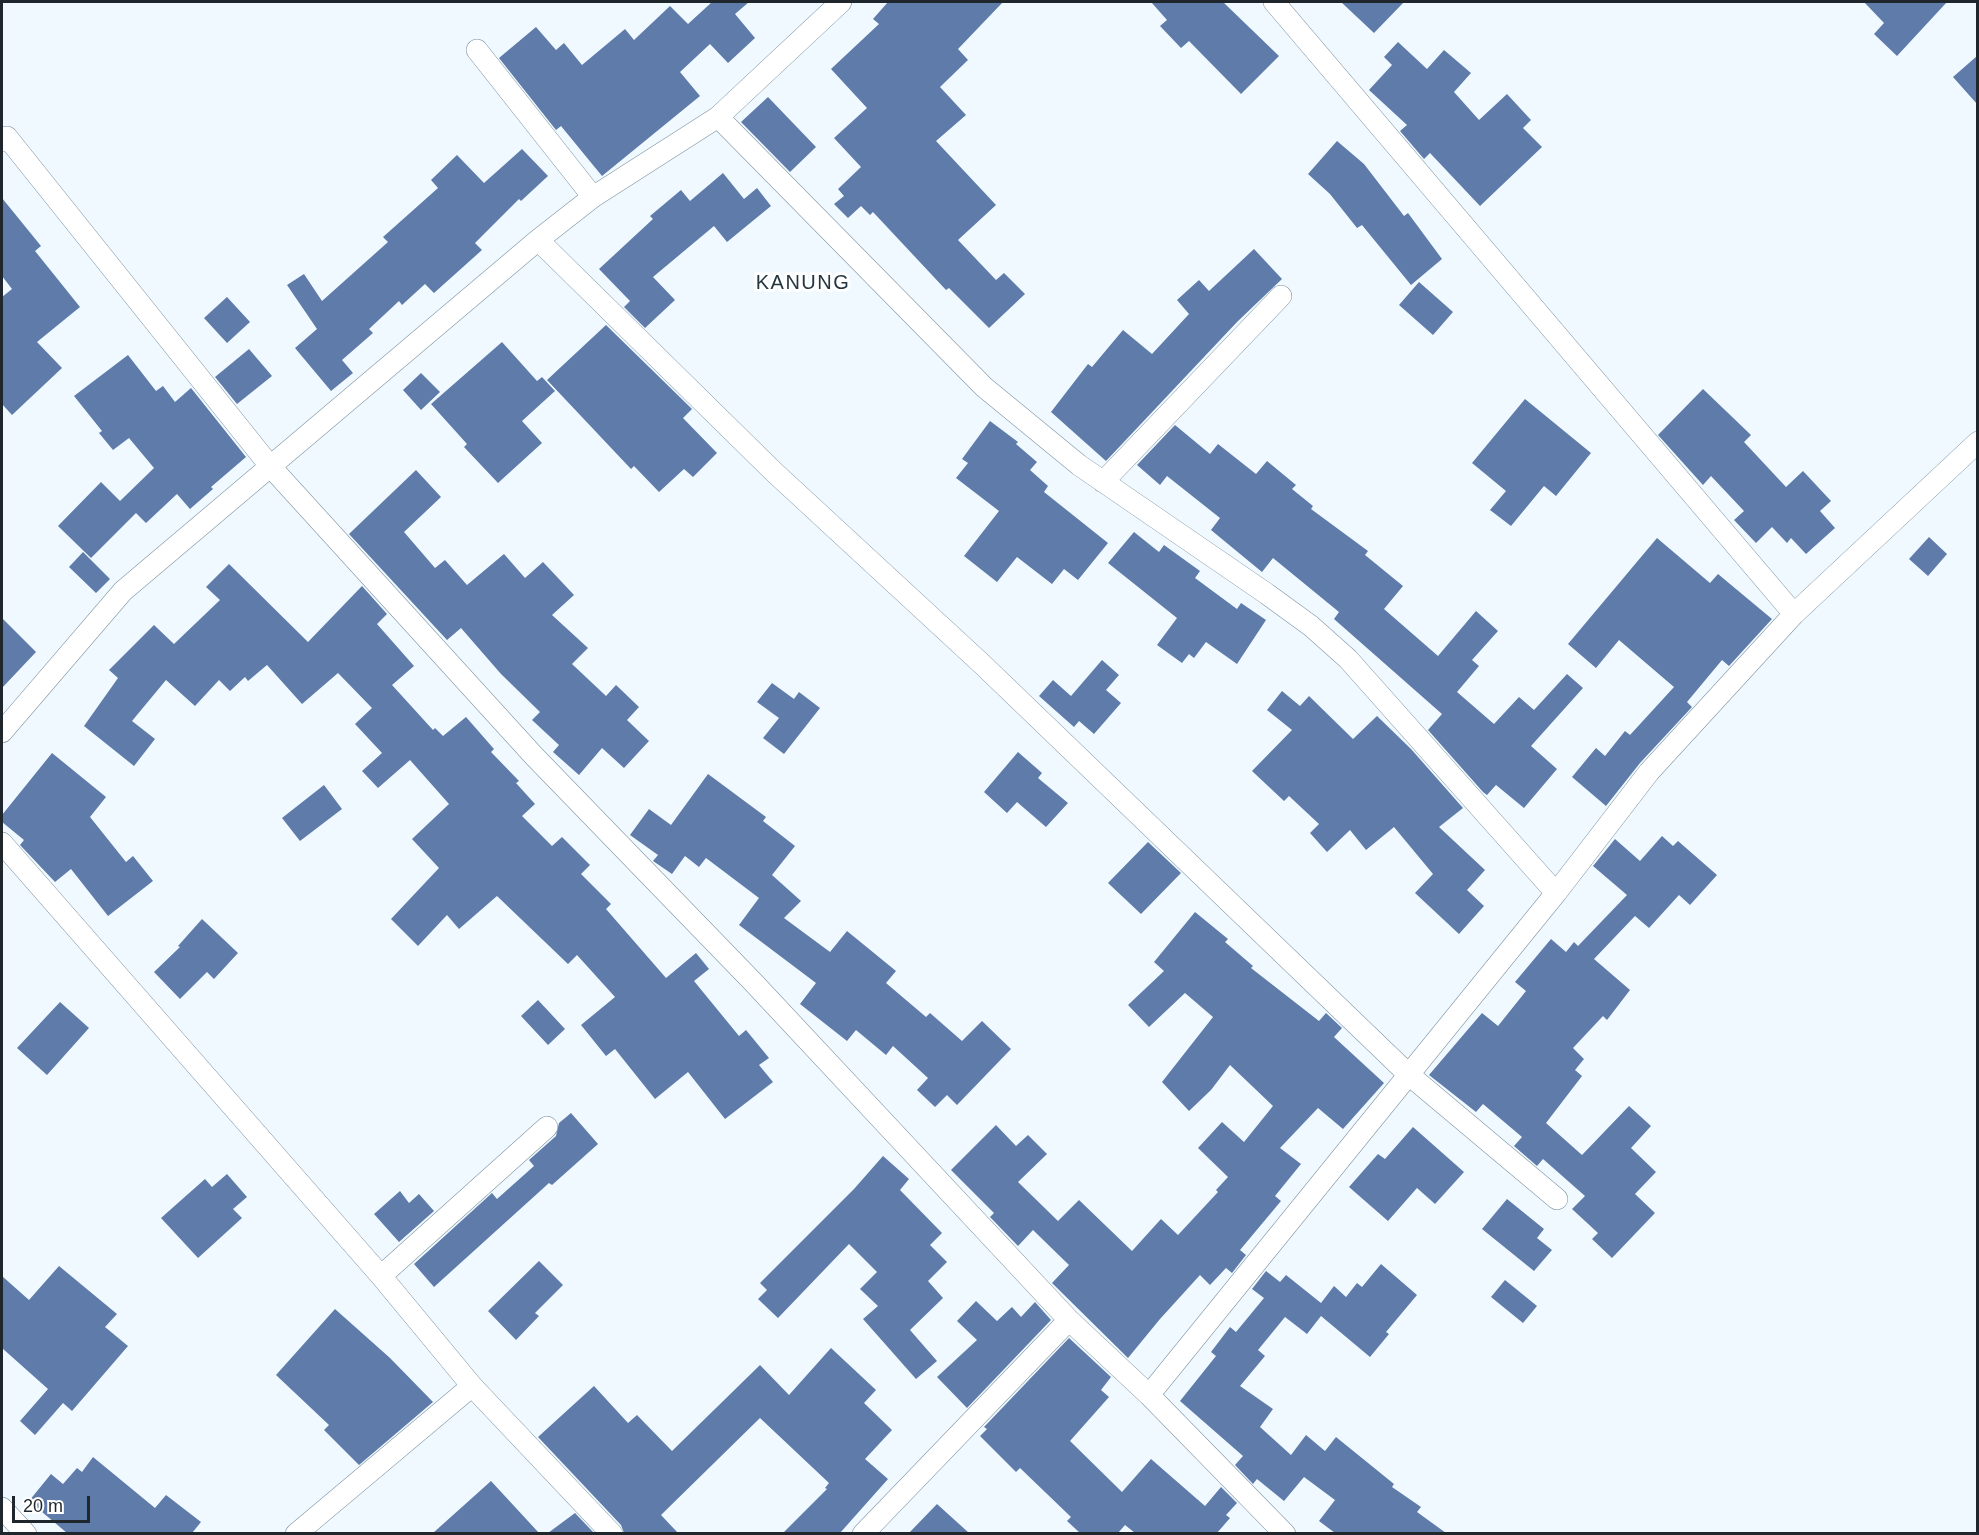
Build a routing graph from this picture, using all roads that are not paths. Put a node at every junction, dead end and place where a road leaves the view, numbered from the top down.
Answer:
1 (841, 2) edge
2 (1274, 2) edge
3 (477, 50) dead end
4 (718, 117) junction
5 (2, 141) edge
6 (593, 197) junction
7 (538, 240) junction
8 (1281, 296) dead end
9 (1977, 442) edge
10 (270, 466) junction
11 (1103, 482) junction
12 (1794, 614) junction
13 (2, 732) edge
14 (2, 843) edge
15 (1556, 893) junction
16 (1408, 1074) junction
17 (547, 1127) dead end
18 (1557, 1199) dead end
19 (381, 1276) junction
20 (1069, 1320) junction
21 (472, 1386) junction
22 (1149, 1395) junction
23 (2, 1508) edge
24 (26, 1533) edge
25 (296, 1533) edge
26 (612, 1533) edge
27 (862, 1533) edge
28 (1285, 1533) edge

1 - 4 street
2 - 12 street
3 - 6 street
4 - 6 street
4 - 11 street
5 - 10 street
6 - 7 street
7 - 10 street
7 - 16 street
8 - 11 street
9 - 12 street
10 - 13 street
10 - 20 street
11 - 15 street
12 - 15 street
14 - 19 street
15 - 16 street
16 - 18 street
16 - 22 street
17 - 19 street
19 - 21 street
20 - 22 street
20 - 27 street
21 - 25 street
21 - 26 street
22 - 28 street
23 - 24 street

